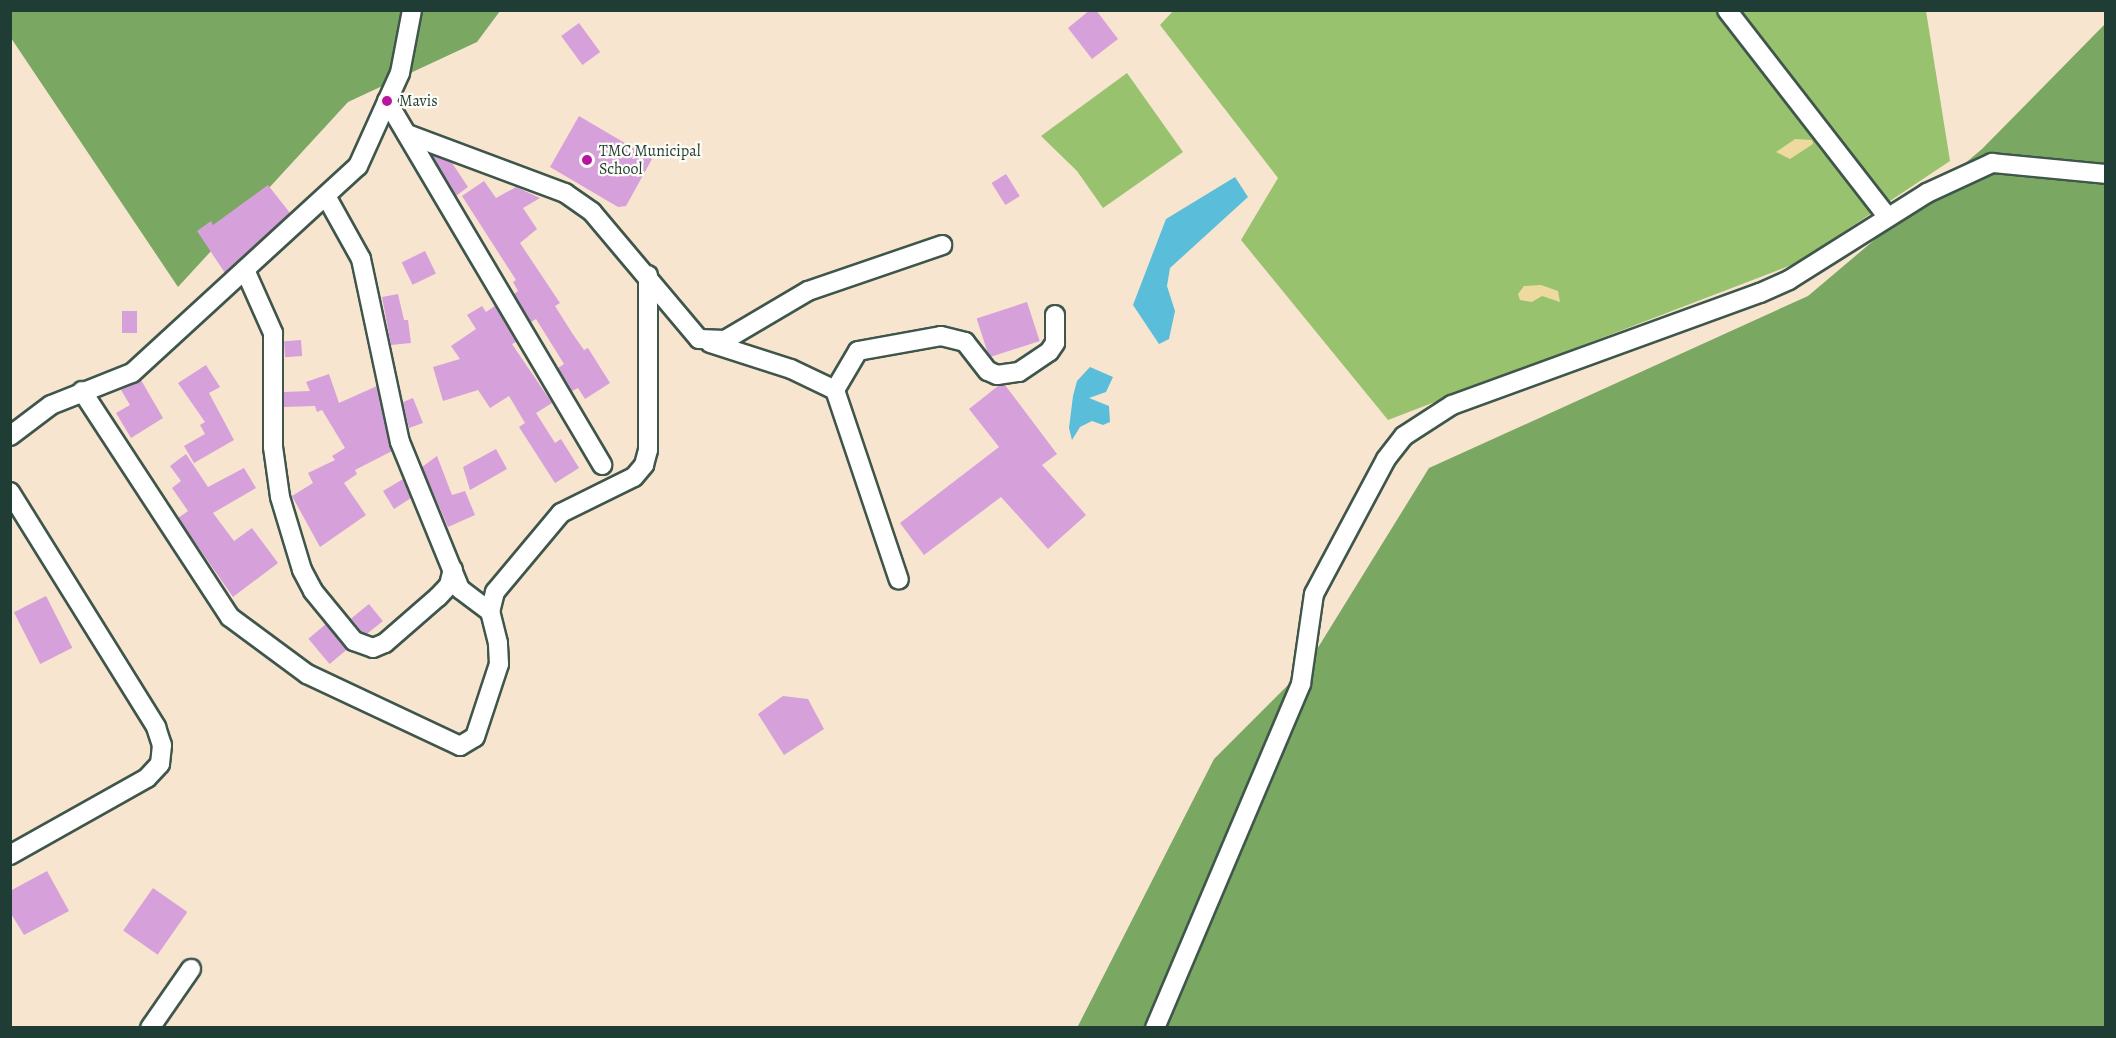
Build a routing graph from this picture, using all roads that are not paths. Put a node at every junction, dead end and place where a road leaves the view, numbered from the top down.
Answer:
1 (412, 10) edge
2 (1727, 10) edge
3 (387, 101) junction
4 (407, 134) junction
5 (2106, 174) edge
6 (326, 196) junction
7 (1887, 216) junction
8 (942, 245) dead end
9 (245, 270) junction
10 (648, 275) junction
11 (1055, 315) dead end
12 (699, 339) junction
13 (835, 390) junction
14 (82, 391) junction
15 (10, 436) edge
16 (602, 465) dead end
17 (10, 492) edge
18 (453, 569) junction
19 (899, 580) dead end
20 (490, 612) junction
21 (10, 855) edge
22 (191, 969) dead end
23 (150, 1028) edge
24 (1155, 1028) edge

1 - 3 street
2 - 7 street
3 - 4 street
3 - 6 street
4 - 10 street
4 - 16 street
5 - 7 street
6 - 9 street
6 - 18 street
7 - 24 street
8 - 12 street
9 - 14 street
9 - 18 street
10 - 12 street
10 - 20 street
11 - 13 street
12 - 13 street
13 - 19 street
14 - 15 street
14 - 20 street
17 - 21 street
18 - 20 street
22 - 23 street

